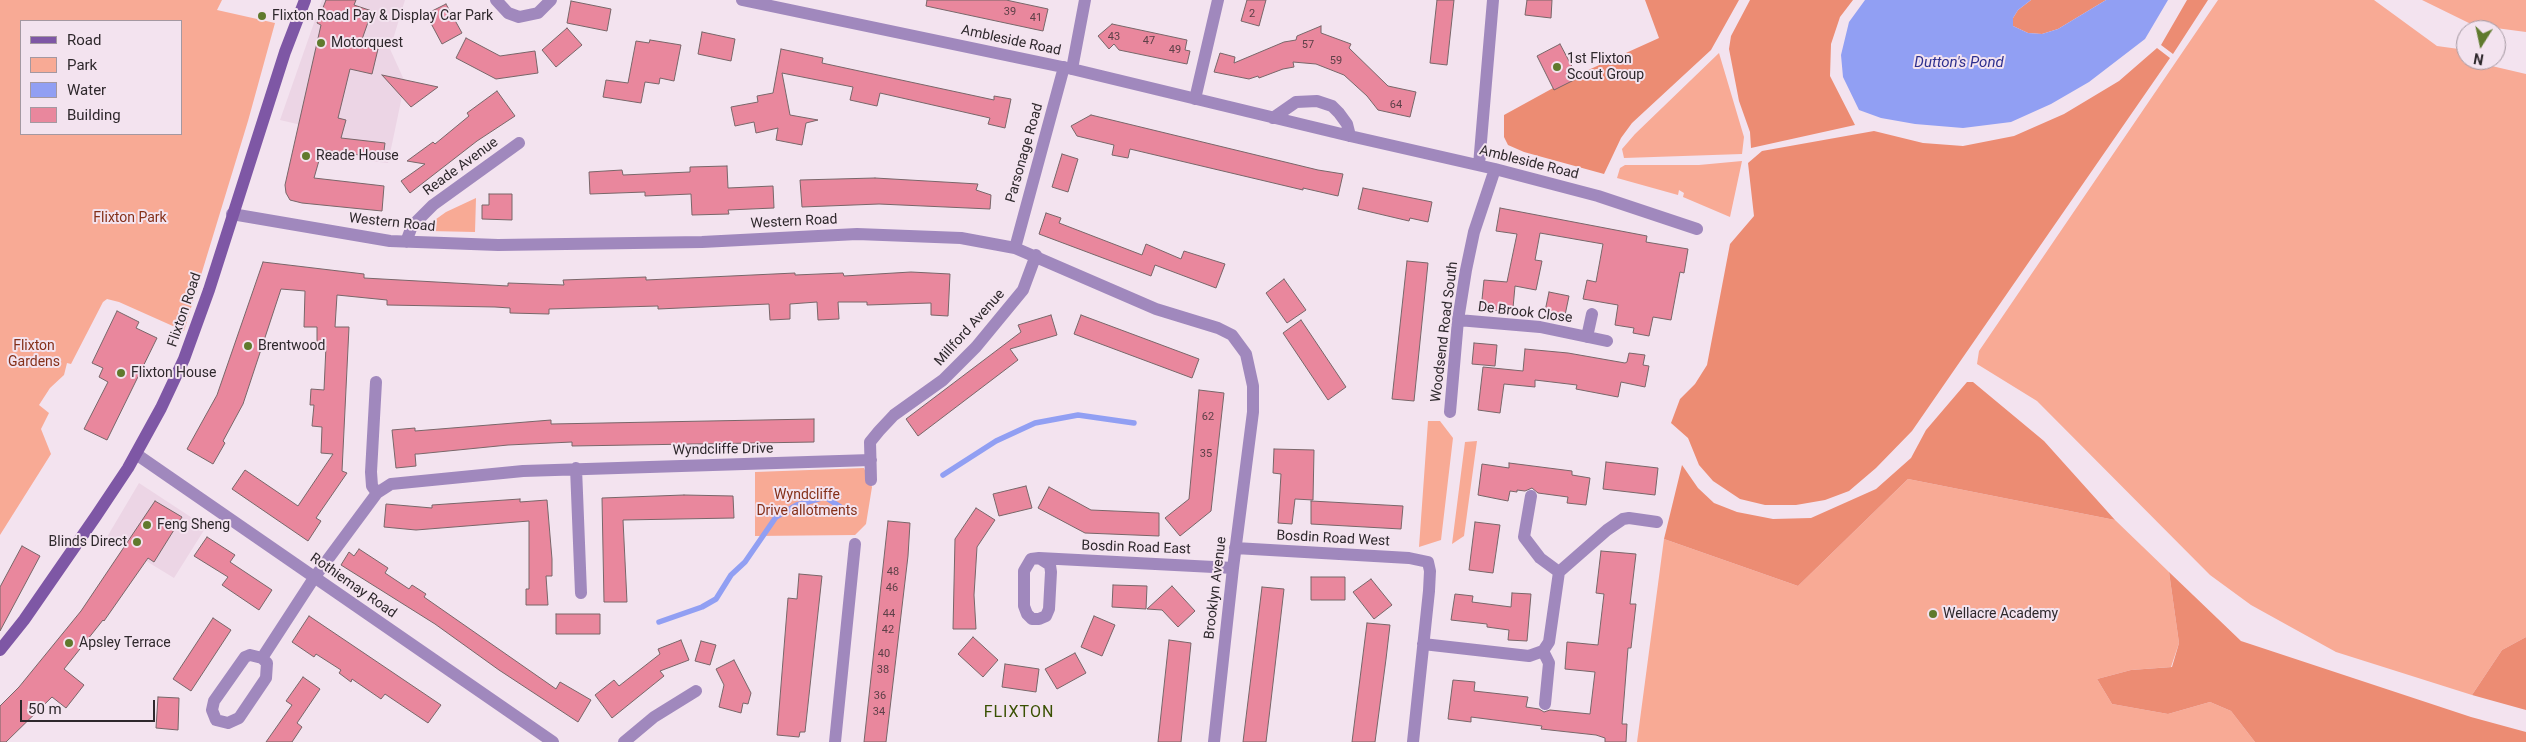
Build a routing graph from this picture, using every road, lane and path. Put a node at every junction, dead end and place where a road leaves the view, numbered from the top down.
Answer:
1 (305, 0) edge
2 (496, 0) edge
3 (552, 0) edge
4 (742, 0) edge
5 (1085, 0) edge
6 (1218, 0) edge
7 (1493, 0) edge
8 (766, 2) edge
9 (1068, 68) junction
10 (1195, 98) junction
11 (1273, 118) junction
12 (1350, 136) junction
13 (519, 143) dead end
14 (1479, 165) junction
15 (1495, 169) junction
16 (232, 214) junction
17 (1698, 229) dead end
18 (406, 242) junction
19 (1015, 248) junction
20 (1036, 255) junction
21 (1592, 314) dead end
22 (1458, 320) junction
23 (1587, 337) junction
24 (1607, 341) dead end
25 (376, 382) dead end
26 (1450, 412) dead end
27 (1251, 439) joint
28 (136, 454) junction
29 (871, 460) junction
30 (576, 468) junction
31 (871, 480) dead end
32 (377, 493) junction
33 (1530, 496) dead end
34 (1657, 522) dead end
35 (855, 544) dead end
36 (1235, 548) junction
37 (1039, 558) dead end
38 (1233, 568) junction
39 (1559, 572) junction
40 (314, 578) junction
41 (581, 593) dead end
42 (1423, 644) junction
43 (0, 650) edge
44 (1543, 651) junction
45 (262, 658) junction
46 (696, 690) dead end
47 (1545, 704) dead end
48 (553, 742) edge
49 (624, 742) edge
50 (835, 742) edge
51 (1214, 742) edge
52 (1413, 742) edge

1 - 16 main road, Flixton Road
2 - 3 street
4 - 8 street, Ambleside Road
5 - 9 street, Parsonage Road
6 - 10 street
7 - 14 street
8 - 9 street, Ambleside Road
9 - 10 street, Ambleside Road
9 - 19 street, Parsonage Road
10 - 11 street, Ambleside Road
11 - 12 street, Ambleside Road
11 - 12 street
12 - 14 street, Ambleside Road
13 - 18 street, Reade Avenue
14 - 15 street, Ambleside Road
15 - 17 street, Ambleside Road
15 - 22 street, Woodsend Road South
16 - 18 street, Western Road
16 - 28 main road, Flixton Road
18 - 19 street, Western Road
19 - 20 street, Western Road
20 - 27 street, Western Road
20 - 29 street, Millford Avenue
21 - 23 street, De Brook Close
22 - 23 street, De Brook Close
22 - 26 street, Woodsend Road South
23 - 24 street, De Brook Close
25 - 32 street
27 - 36 street, Brooklyn Avenue
28 - 40 street, Rothiemay Road
28 - 43 main road, Flixton Road
29 - 30 street, Wyndcliffe Drive
29 - 31 street, Millford Avenue
30 - 32 street, Wyndcliffe Drive
30 - 41 street
32 - 40 street, Wyndcliffe Drive
33 - 39 street
34 - 39 street
35 - 50 street
36 - 38 street, Brooklyn Avenue
36 - 42 street, Bosdin Road West
37 - 38 street, Bosdin Road East
38 - 51 street, Brooklyn Avenue
39 - 44 street
40 - 45 street, Wyndcliffe Drive
40 - 48 street, Rothiemay Road
42 - 44 street
42 - 52 street
44 - 47 street
45 - 45 street
46 - 49 street

